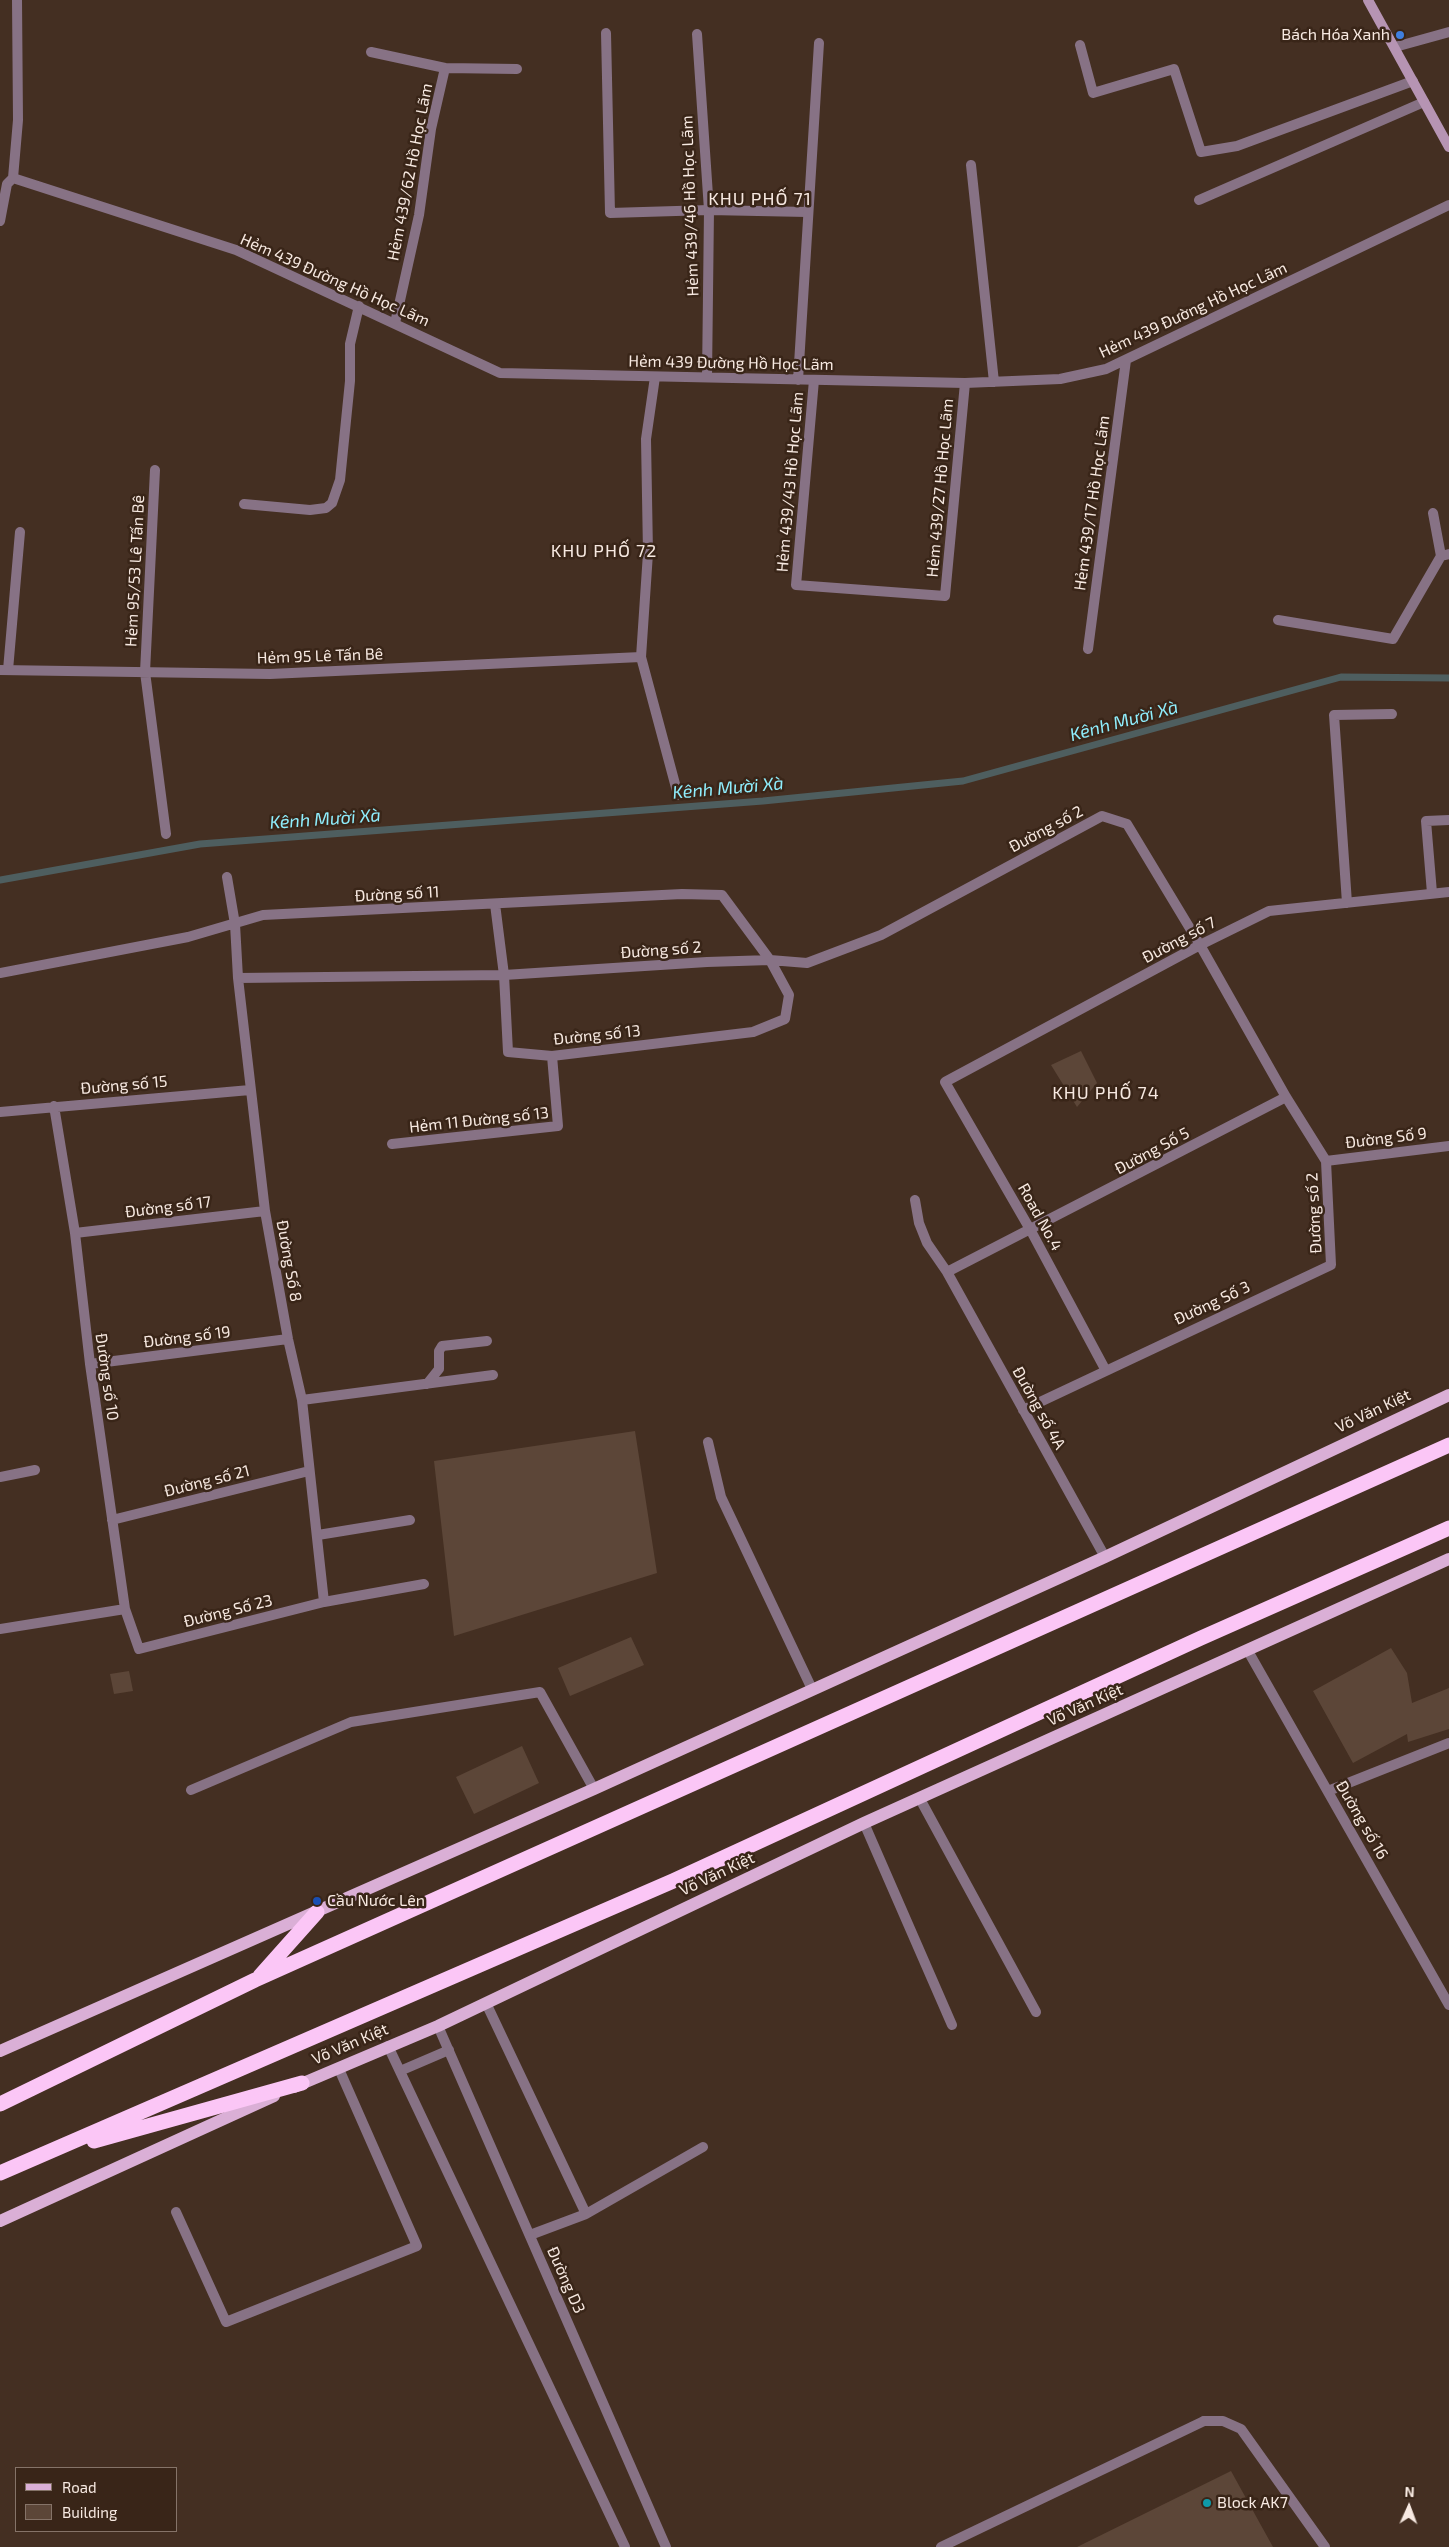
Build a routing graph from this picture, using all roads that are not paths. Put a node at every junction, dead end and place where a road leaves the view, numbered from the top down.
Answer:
1 (17, 0) edge
2 (1368, 0) edge
3 (1449, 32) edge
4 (606, 33) dead end
5 (698, 34) dead end
6 (819, 43) dead end
7 (1080, 45) dead end
8 (1394, 47) junction
9 (371, 52) dead end
10 (445, 68) junction
11 (517, 68) dead end
12 (1413, 81) junction
13 (1424, 102) junction
14 (1448, 144) edge
15 (971, 165) dead end
16 (13, 178) junction
17 (1199, 200) dead end
18 (1449, 205) edge
19 (709, 210) junction
20 (807, 212) junction
21 (0, 220) edge
22 (359, 306) junction
23 (395, 323) junction
24 (1126, 360) junction
25 (655, 377) junction
26 (707, 377) junction
27 (798, 380) junction
28 (814, 380) junction
29 (994, 382) junction
30 (964, 383) junction
31 (155, 470) dead end
32 (244, 504) dead end
33 (1433, 513) dead end
34 (20, 532) dead end
35 (1445, 555) edge
36 (796, 586) joint
37 (1278, 620) dead end
38 (1088, 649) dead end
39 (641, 658) junction
40 (4, 670) edge
41 (145, 672) junction
42 (1392, 714) dead end
43 (678, 795) dead end
44 (1449, 820) edge
45 (166, 834) dead end
46 (227, 877) dead end
47 (1449, 892) edge
48 (1432, 894) junction
49 (1347, 903) junction
50 (495, 904) junction
51 (235, 924) junction
52 (1200, 945) junction
53 (770, 960) junction
54 (0, 973) edge
55 (504, 975) junction
56 (238, 978) junction
57 (552, 1056) junction
58 (945, 1082) joint
59 (250, 1090) junction
60 (1286, 1097) junction
61 (54, 1106) junction
62 (0, 1112) edge
63 (392, 1144) dead end
64 (1449, 1146) edge
65 (1326, 1161) junction
66 (915, 1200) dead end
67 (265, 1211) junction
68 (1031, 1231) junction
69 (74, 1233) junction
70 (1331, 1265) joint
71 (947, 1272) junction
72 (288, 1339) junction
73 (487, 1341) dead end
74 (90, 1364) junction
75 (1105, 1369) junction
76 (493, 1375) dead end
77 (427, 1384) junction
78 (1449, 1395) edge
79 (302, 1400) junction
80 (1022, 1410) junction
81 (708, 1442) dead end
82 (1449, 1445) edge
83 (35, 1470) dead end
84 (309, 1471) junction
85 (0, 1477) edge
86 (112, 1520) junction
87 (410, 1520) dead end
88 (1449, 1528) edge
89 (318, 1535) junction
90 (1105, 1557) junction
91 (1449, 1559) edge
92 (424, 1584) dead end
93 (324, 1602) junction
94 (125, 1609) junction
95 (0, 1629) edge
96 (139, 1649) joint
97 (1248, 1651) junction
98 (812, 1689) junction
99 (1449, 1743) edge
100 (594, 1789) junction
101 (191, 1790) dead end
102 (1328, 1791) junction
103 (920, 1799) junction
104 (864, 1823) junction
105 (317, 1912) junction
106 (255, 1980) junction
107 (486, 2003) junction
108 (1449, 2005) edge
109 (1036, 2012) dead end
110 (952, 2025) dead end
111 (438, 2026) junction
112 (388, 2046) junction
113 (449, 2050) junction
114 (0, 2051) edge
115 (338, 2069) junction
116 (400, 2071) junction
117 (302, 2083) junction
118 (0, 2104) edge
119 (703, 2147) dead end
120 (40, 2156) junction
121 (0, 2174) edge
122 (176, 2212) dead end
123 (586, 2214) junction
124 (0, 2221) edge
125 (530, 2235) junction
126 (625, 2547) edge
127 (666, 2547) edge
128 (941, 2547) edge
129 (1325, 2547) edge

1 - 16 street
2 - 8 main road
3 - 8 street
4 - 19 street
5 - 19 street, Hẻm 439/46 Hồ Học Lãm
6 - 20 street
7 - 12 street
8 - 12 main road
9 - 10 street
10 - 11 street, Hẻm 439/62 Hồ Học Lãm
10 - 23 street, Hẻm 439/62 Hồ Học Lãm
12 - 13 main road
13 - 14 main road
13 - 17 street
15 - 29 street
16 - 21 street
16 - 22 street, Hẻm 439 Đường Hồ Học Lãm
18 - 24 street, Hẻm 439 Đường Hồ Học Lãm
19 - 20 street
19 - 26 street, Hẻm 439/46 Hồ Học Lãm
20 - 27 street
22 - 23 street, Hẻm 439 Đường Hồ Học Lãm
22 - 32 street
23 - 25 street, Hẻm 439 Đường Hồ Học Lãm
24 - 29 street, Hẻm 439 Đường Hồ Học Lãm
24 - 38 street, Hẻm 439/17 Hồ Học Lãm
25 - 26 street, Hẻm 439 Đường Hồ Học Lãm
25 - 39 street
26 - 27 street, Hẻm 439 Đường Hồ Học Lãm
27 - 28 street, Hẻm 439 Đường Hồ Học Lãm
28 - 30 street, Hẻm 439 Đường Hồ Học Lãm
28 - 36 street, Hẻm 439/43 Hồ Học Lãm
29 - 30 street, Hẻm 439 Đường Hồ Học Lãm
30 - 36 street, Hẻm 439/27 Hồ Học Lãm
31 - 41 street, Hẻm 95/53 Lê Tấn Bê
33 - 35 street
34 - 40 street
35 - 37 street
39 - 41 street, Hẻm 95 Lê Tấn Bê
39 - 43 street
40 - 41 street, Hẻm 95 Lê Tấn Bê
41 - 45 street, Hẻm 95/53 Lê Tấn Bê
42 - 49 street
44 - 48 street
46 - 51 street, Đường Số 8
47 - 48 street, Đường số 7
48 - 49 street, Đường số 7
49 - 52 street, Đường số 7
50 - 51 street, Đường số 11
50 - 53 street, Đường số 11
50 - 55 street
51 - 54 street, Đường số 11
51 - 56 street, Đường Số 8
52 - 53 street, Đường số 2
52 - 58 street, Đường số 7
52 - 60 street, Đường số 2
53 - 55 street, Đường số 2
53 - 57 street, Đường số 13
55 - 56 street
55 - 57 street, Đường số 13
56 - 59 street, Đường Số 8
57 - 63 street, Hẻm 11 Đường số 13
58 - 68 street, Road No.4
59 - 61 street, Đường số 15
59 - 67 street, Đường Số 8
60 - 65 street, Đường số 2
60 - 68 street, Đường Số 5
61 - 62 street, Đường số 15
61 - 69 street, Đường số 10
64 - 65 street, Đường Số 9
65 - 70 street, Đường số 2
66 - 71 street, Đường số 4A
67 - 69 street, Đường số 17
67 - 72 street, Đường Số 8
68 - 71 street, Đường Số 5
68 - 75 street, Road No.4
69 - 74 street, Đường số 10
70 - 75 street, Đường Số 3
71 - 80 street, Đường số 4A
72 - 74 street, Đường số 19
72 - 79 street, Đường Số 8
73 - 77 street
74 - 86 street, Đường số 10
75 - 80 street, Đường Số 3
76 - 77 street
77 - 79 street
78 - 90 main road, Võ Văn Kiệt
79 - 84 street, Đường Số 8
80 - 90 street, Đường số 4A
81 - 98 street
82 - 106 highway
83 - 85 street
84 - 86 street, Đường số 21
84 - 89 street, Đường Số 8
86 - 94 street, Đường số 10
87 - 89 street
88 - 120 highway, Võ Văn Kiệt
89 - 93 street, Đường Số 8
90 - 98 main road, Võ Văn Kiệt
91 - 97 main road, Võ Văn Kiệt
92 - 93 street, Đường Số 23
93 - 96 street, Đường Số 23
94 - 95 street
94 - 96 street, Đường số 10
97 - 102 street, Đường số 16
97 - 103 main road, Võ Văn Kiệt
98 - 100 main road, Võ Văn Kiệt
99 - 102 street
100 - 101 street
100 - 105 main road, Võ Văn Kiệt
102 - 108 street, Đường số 16
103 - 104 main road, Võ Văn Kiệt
103 - 109 street
104 - 107 main road, Võ Văn Kiệt
104 - 110 street
105 - 106 highway
105 - 114 main road, Võ Văn Kiệt
106 - 118 highway
107 - 111 main road, Võ Văn Kiệt
107 - 123 street
111 - 112 main road, Võ Văn Kiệt
111 - 113 street, Đường D3
112 - 115 main road, Võ Văn Kiệt
112 - 116 street
113 - 116 street
113 - 125 street, Đường D3
115 - 117 main road, Võ Văn Kiệt
115 - 122 street
116 - 126 street
117 - 120 highway
117 - 124 main road, Võ Văn Kiệt
119 - 123 street
120 - 121 highway, Võ Văn Kiệt
123 - 125 street
125 - 127 street, Đường D3
128 - 129 street

